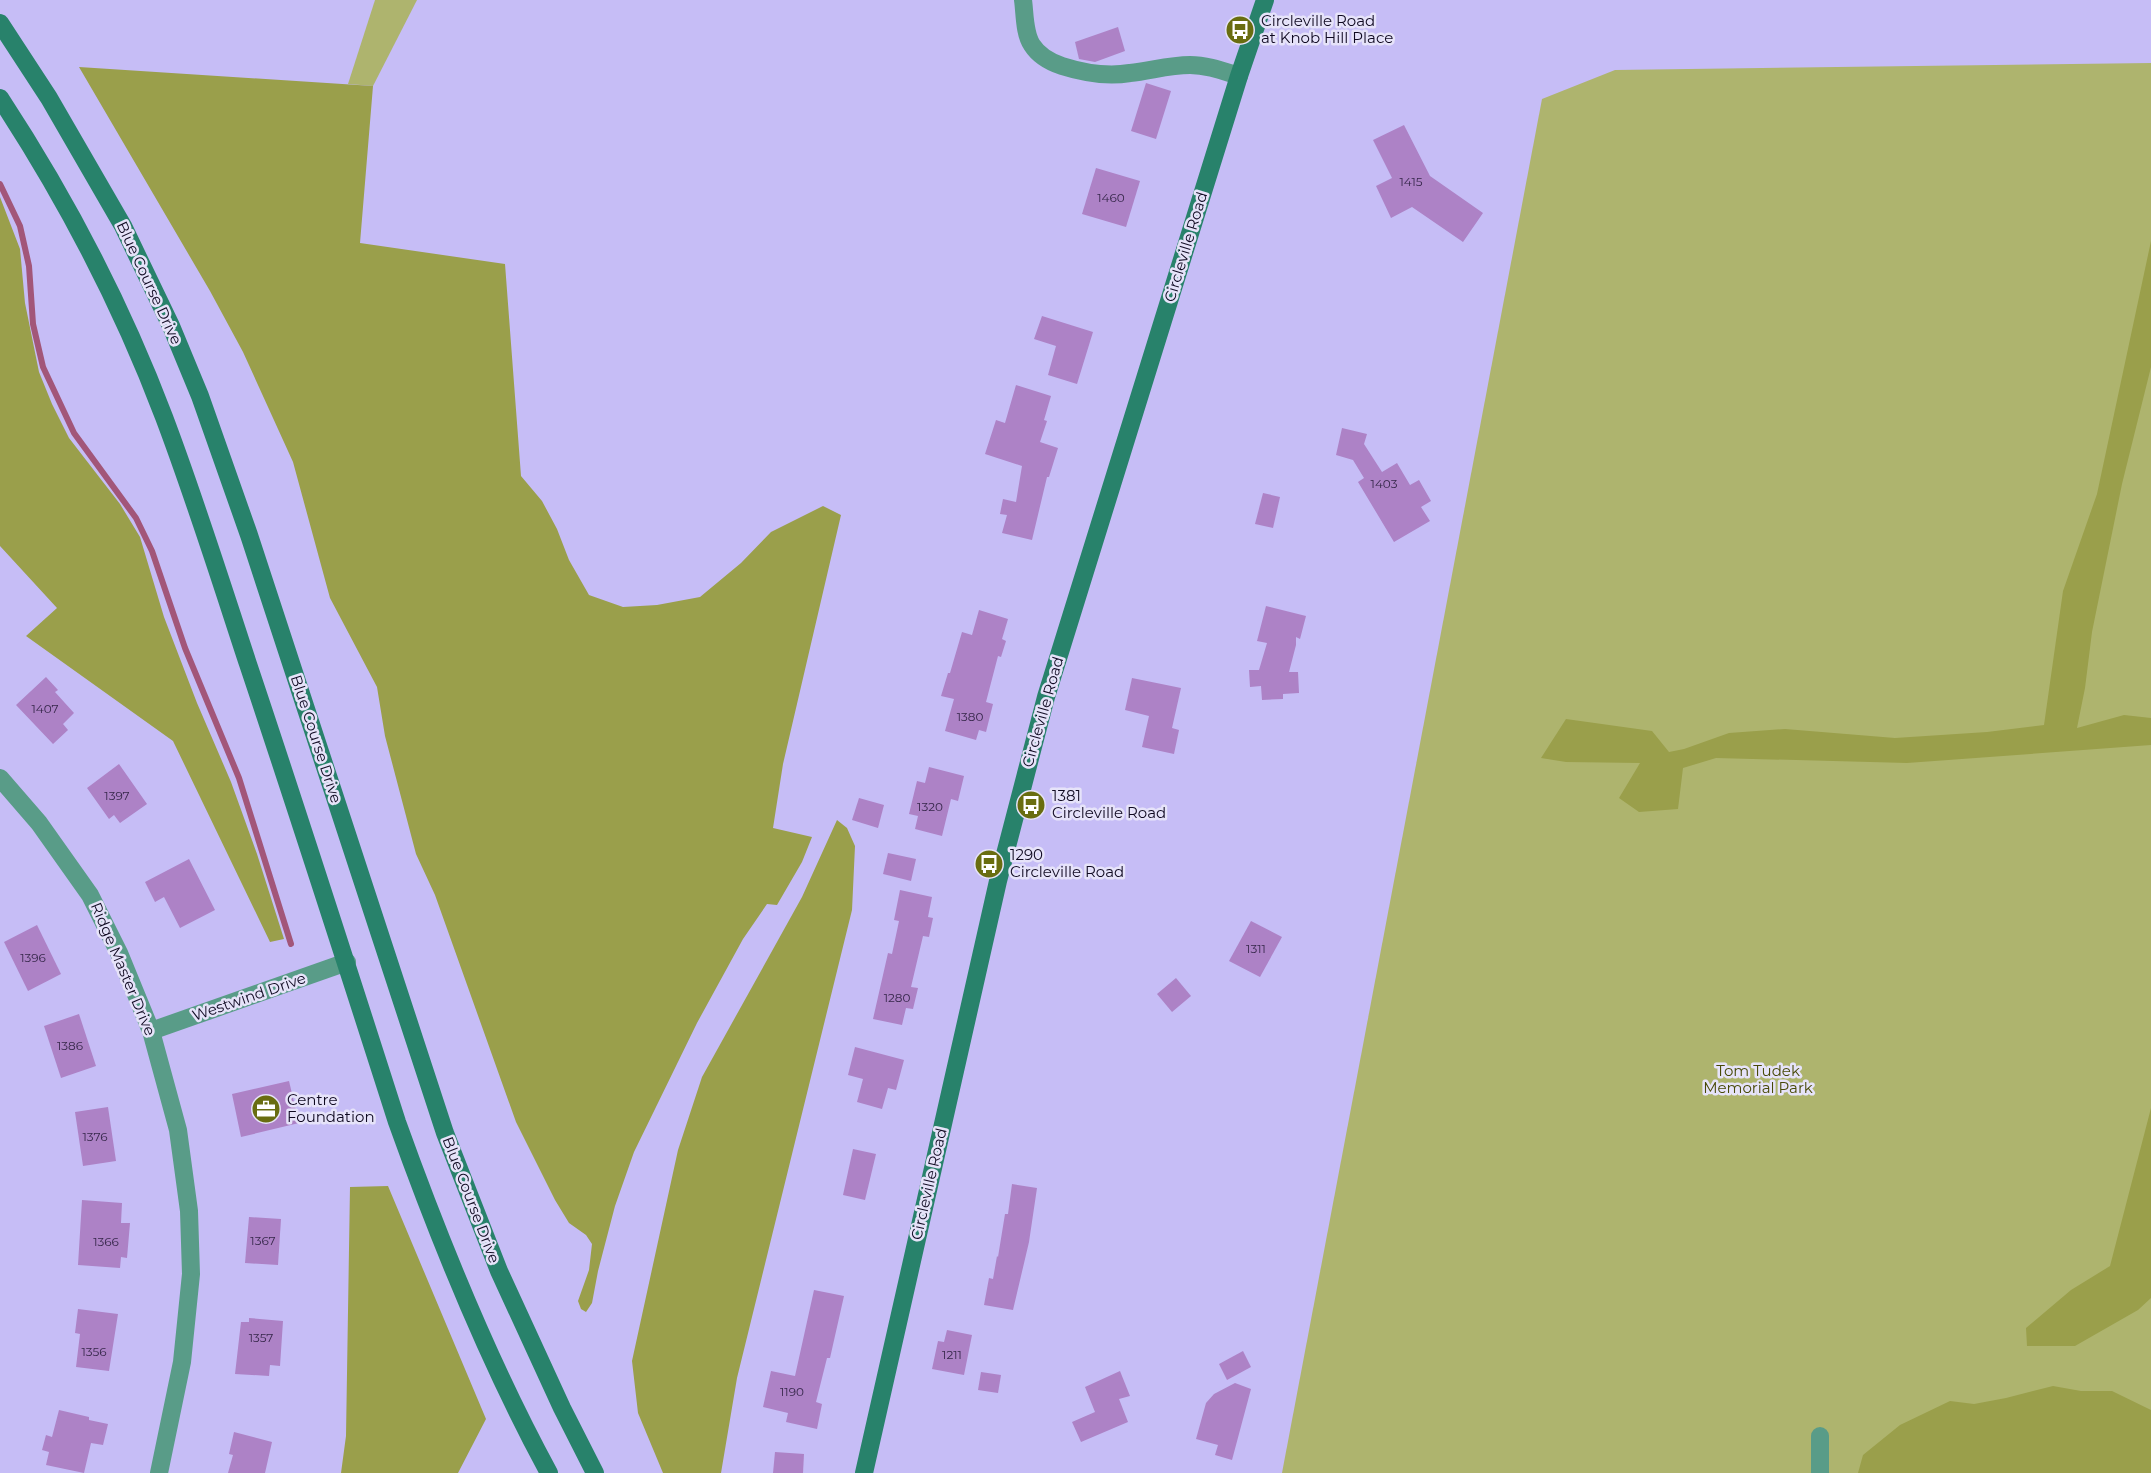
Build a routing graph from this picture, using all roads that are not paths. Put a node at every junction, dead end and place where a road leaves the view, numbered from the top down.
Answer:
1 (1023, 0) edge
2 (1265, 0) edge
3 (0, 23) edge
4 (1239, 76) junction
5 (0, 98) edge
6 (0, 778) edge
7 (347, 962) junction
8 (151, 1031) junction
9 (1820, 1436) dead end
10 (159, 1473) edge
11 (549, 1473) edge
12 (595, 1473) edge
13 (864, 1473) edge
14 (1820, 1473) edge

1 - 4 street
2 - 4 main road, Circleville Road
3 - 12 main road, Blue Course Drive
4 - 13 main road, Circleville Road
5 - 7 main road
6 - 8 street, Ridge Master Drive
7 - 8 street, Westwind Drive
7 - 11 main road
8 - 10 street, Ridge Master Drive
9 - 14 street

